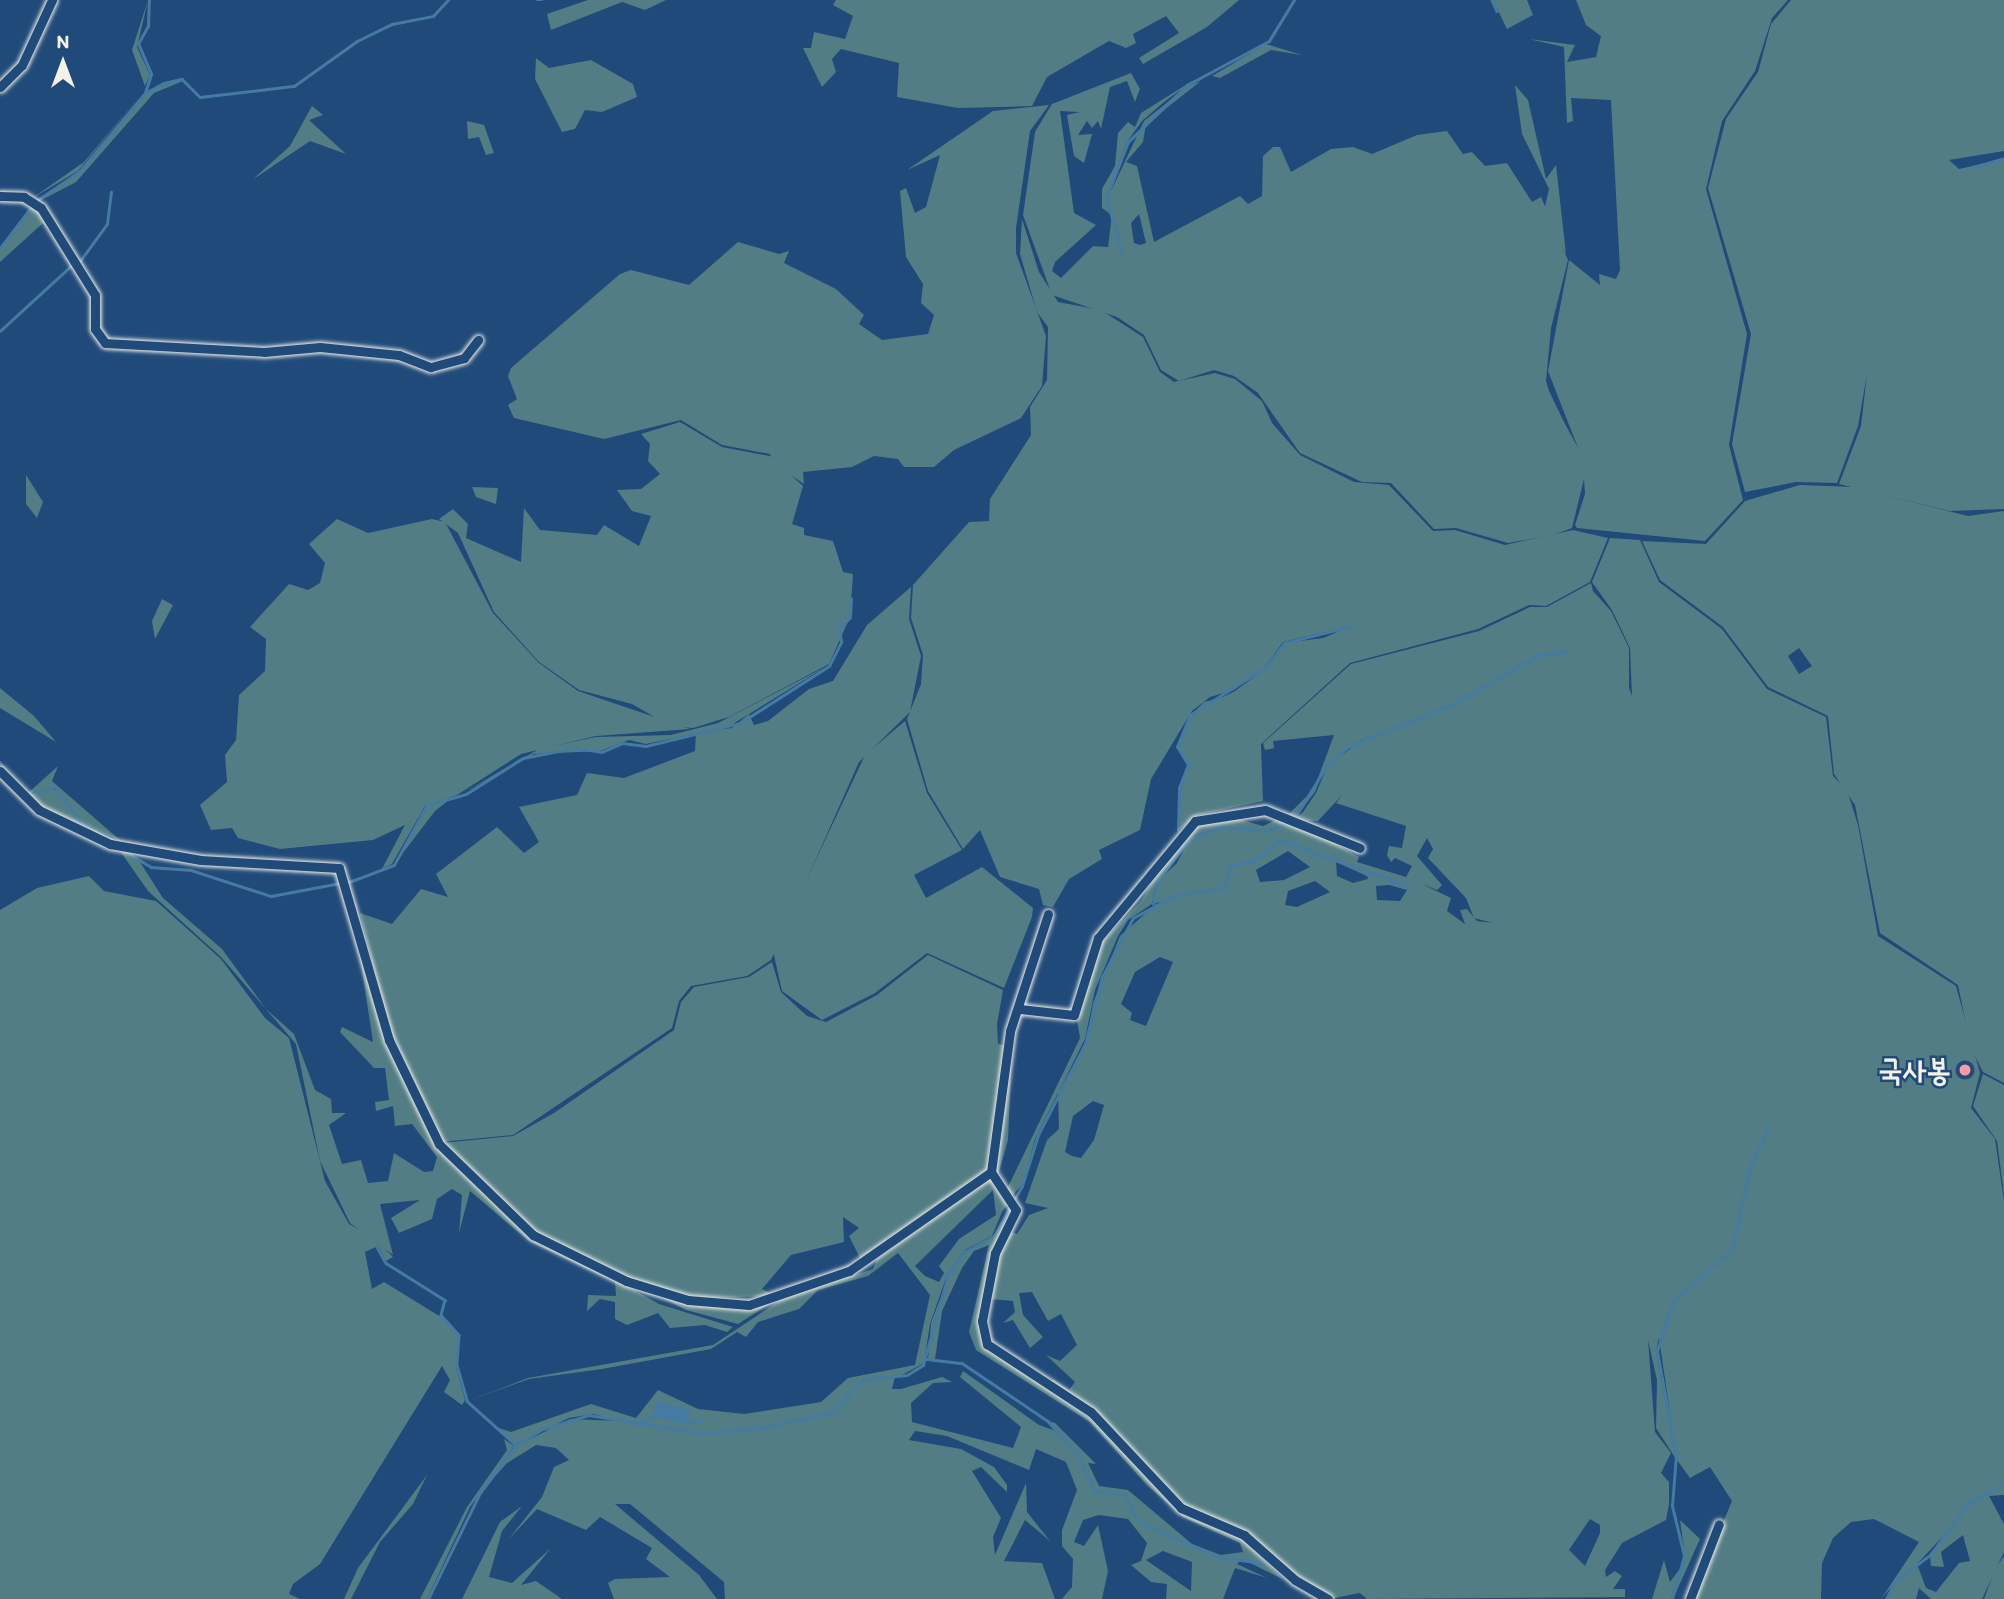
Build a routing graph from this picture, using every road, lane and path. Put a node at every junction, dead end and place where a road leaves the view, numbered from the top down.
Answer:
1 (51, 0) edge
2 (0, 87) edge
3 (0, 197) edge
4 (478, 340) dead end
5 (0, 771) edge
6 (1360, 848) dead end
7 (1048, 914) dead end
8 (1020, 1009) junction
9 (991, 1172) junction
10 (1718, 1524) dead end
11 (1328, 1599) edge
12 (1690, 1599) edge

1 - 2 street
3 - 4 street
5 - 9 street
6 - 8 street
7 - 8 street
8 - 9 street
9 - 11 street
10 - 12 street

